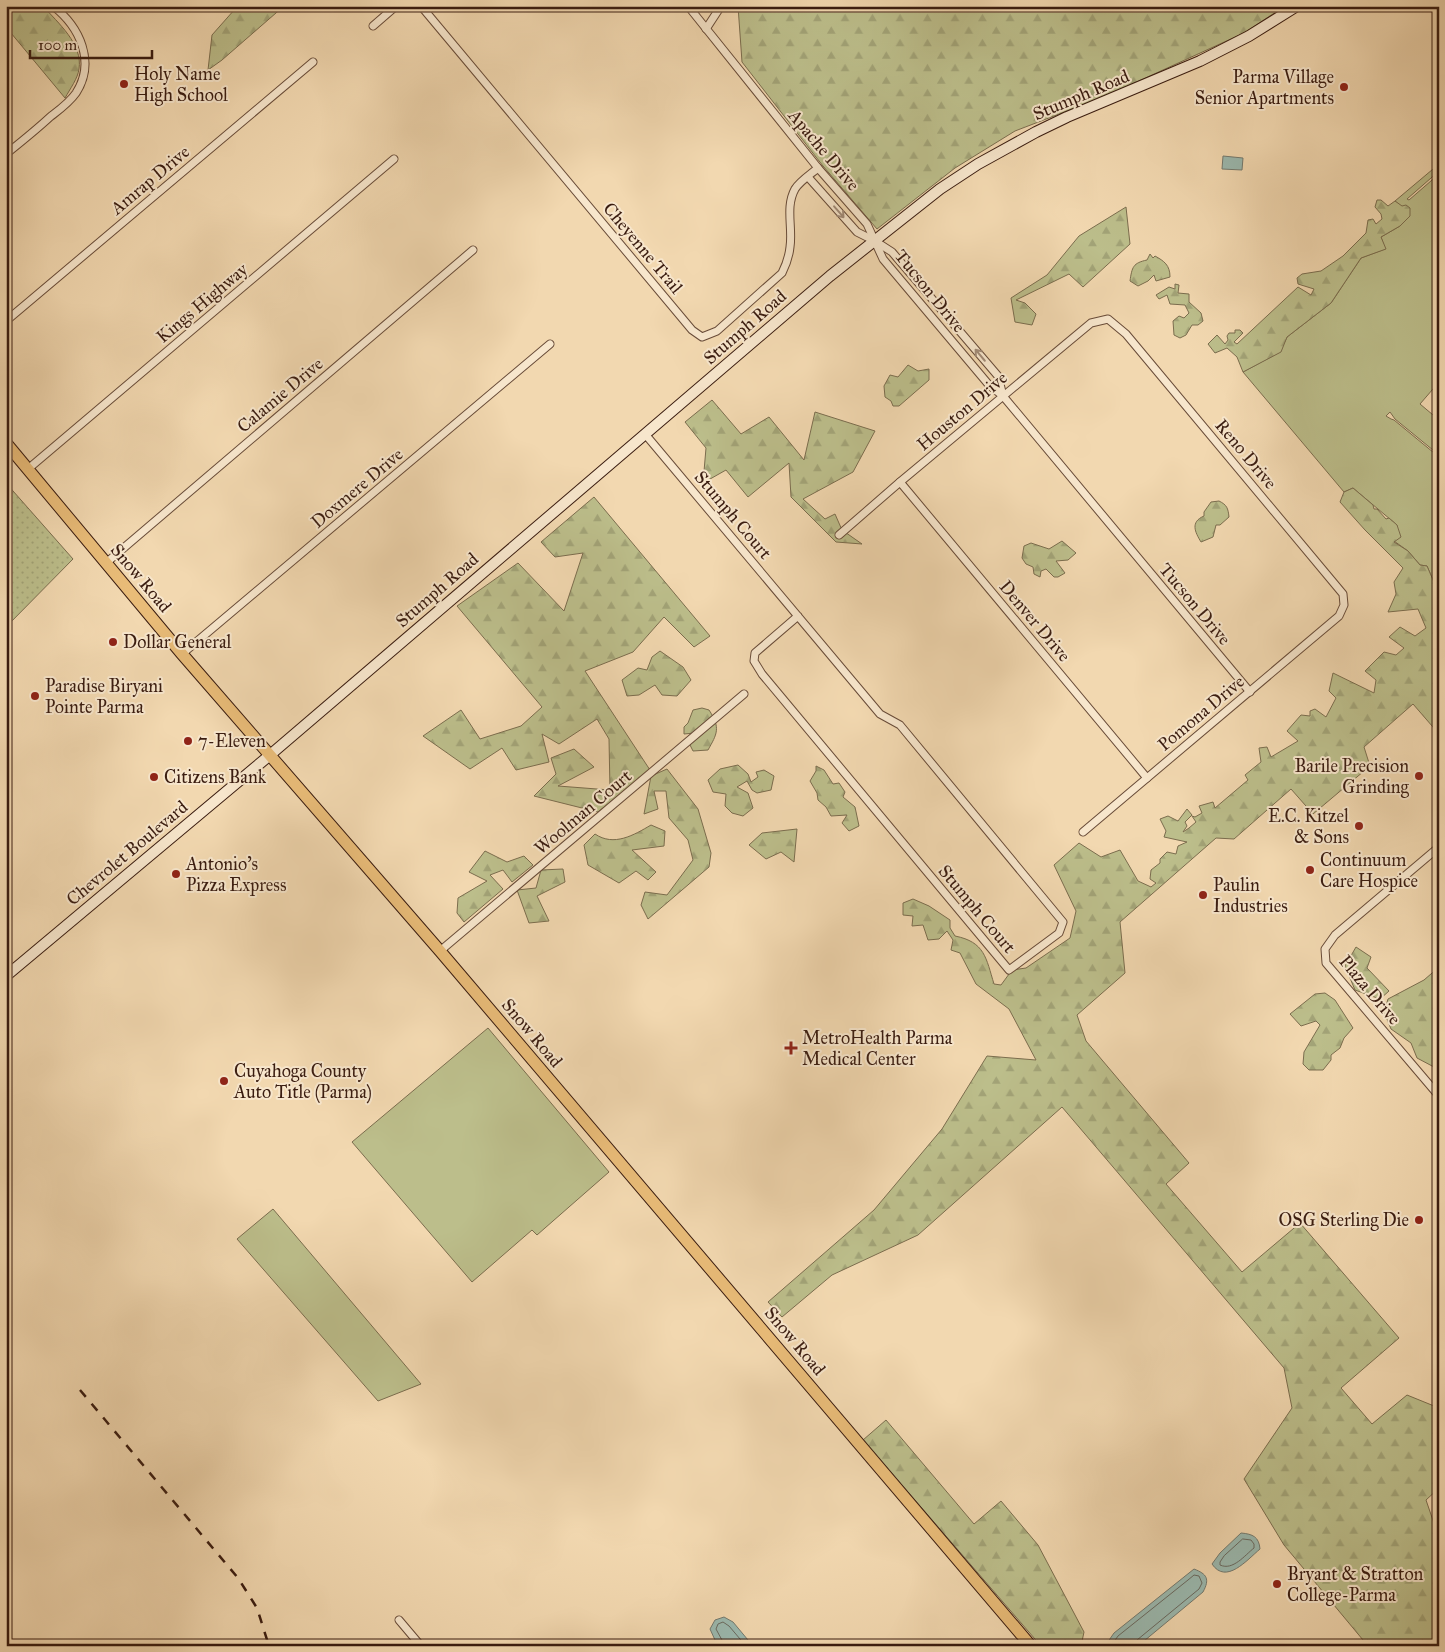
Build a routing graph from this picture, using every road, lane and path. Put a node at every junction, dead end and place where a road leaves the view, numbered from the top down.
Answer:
1 (53, 6) edge
2 (396, 6) edge
3 (421, 6) edge
4 (688, 6) edge
5 (721, 6) edge
6 (1297, 6) edge
7 (373, 26) dead end
8 (706, 29) junction
9 (313, 62) dead end
10 (6, 154) edge
11 (394, 159) dead end
12 (818, 168) junction
13 (808, 177) junction
14 (875, 241) junction
15 (473, 250) dead end
16 (1108, 319) joint
17 (6, 321) edge
18 (550, 344) dead end
19 (1003, 396) junction
20 (645, 434) junction
21 (6, 443) edge
22 (28, 469) junction
23 (900, 482) junction
24 (839, 535) dead end
25 (106, 563) junction
26 (798, 616) junction
27 (1338, 616) joint
28 (182, 654) junction
29 (1250, 692) junction
30 (744, 694) dead end
31 (270, 755) junction
32 (1148, 778) junction
33 (1083, 832) dead end
34 (1439, 847) edge
35 (440, 951) junction
36 (6, 976) edge
37 (1439, 1096) edge
38 (399, 1620) dead end
39 (421, 1646) edge
40 (1031, 1646) edge

1 - 10 street
2 - 7 street
3 - 13 street, Cheyenne Trail
4 - 8 street, Apache Drive
5 - 8 street
6 - 14 main road, Stumph Road
8 - 12 street, Apache Drive
9 - 17 street, Amrap Drive
11 - 22 street, Kings Highway
12 - 13 street, Cheyenne Trail
12 - 14 street, Apache Drive
13 -> 14 street, Apache Drive
14 - 19 street, Tucson Drive
19 -> 14 street, Tucson Drive
14 - 20 main road, Stumph Road
15 - 25 street, Calamie Drive
16 - 19 street, Houston Drive
16 - 27 street, Reno Drive
18 - 28 street, Doxmere Drive
19 - 23 street, Houston Drive
19 - 29 street, Tucson Drive
20 - 26 street, Stumph Court
20 - 31 main road, Stumph Road
21 - 22 main road, Snow Road
22 - 25 main road, Snow Road
23 - 24 street, Houston Drive
23 - 32 street, Denver Drive
25 - 28 main road, Snow Road
26 - 26 street, Stumph Court
27 - 29 street, Pomona Drive
28 - 31 main road, Snow Road
29 - 32 street, Pomona Drive
30 - 35 street, Woolman Court
31 - 35 main road, Snow Road
31 - 36 main road, Chevrolet Boulevard
32 - 33 street, Pomona Drive
34 - 37 street, Plaza Drive
35 - 40 main road, Snow Road
38 - 39 street

